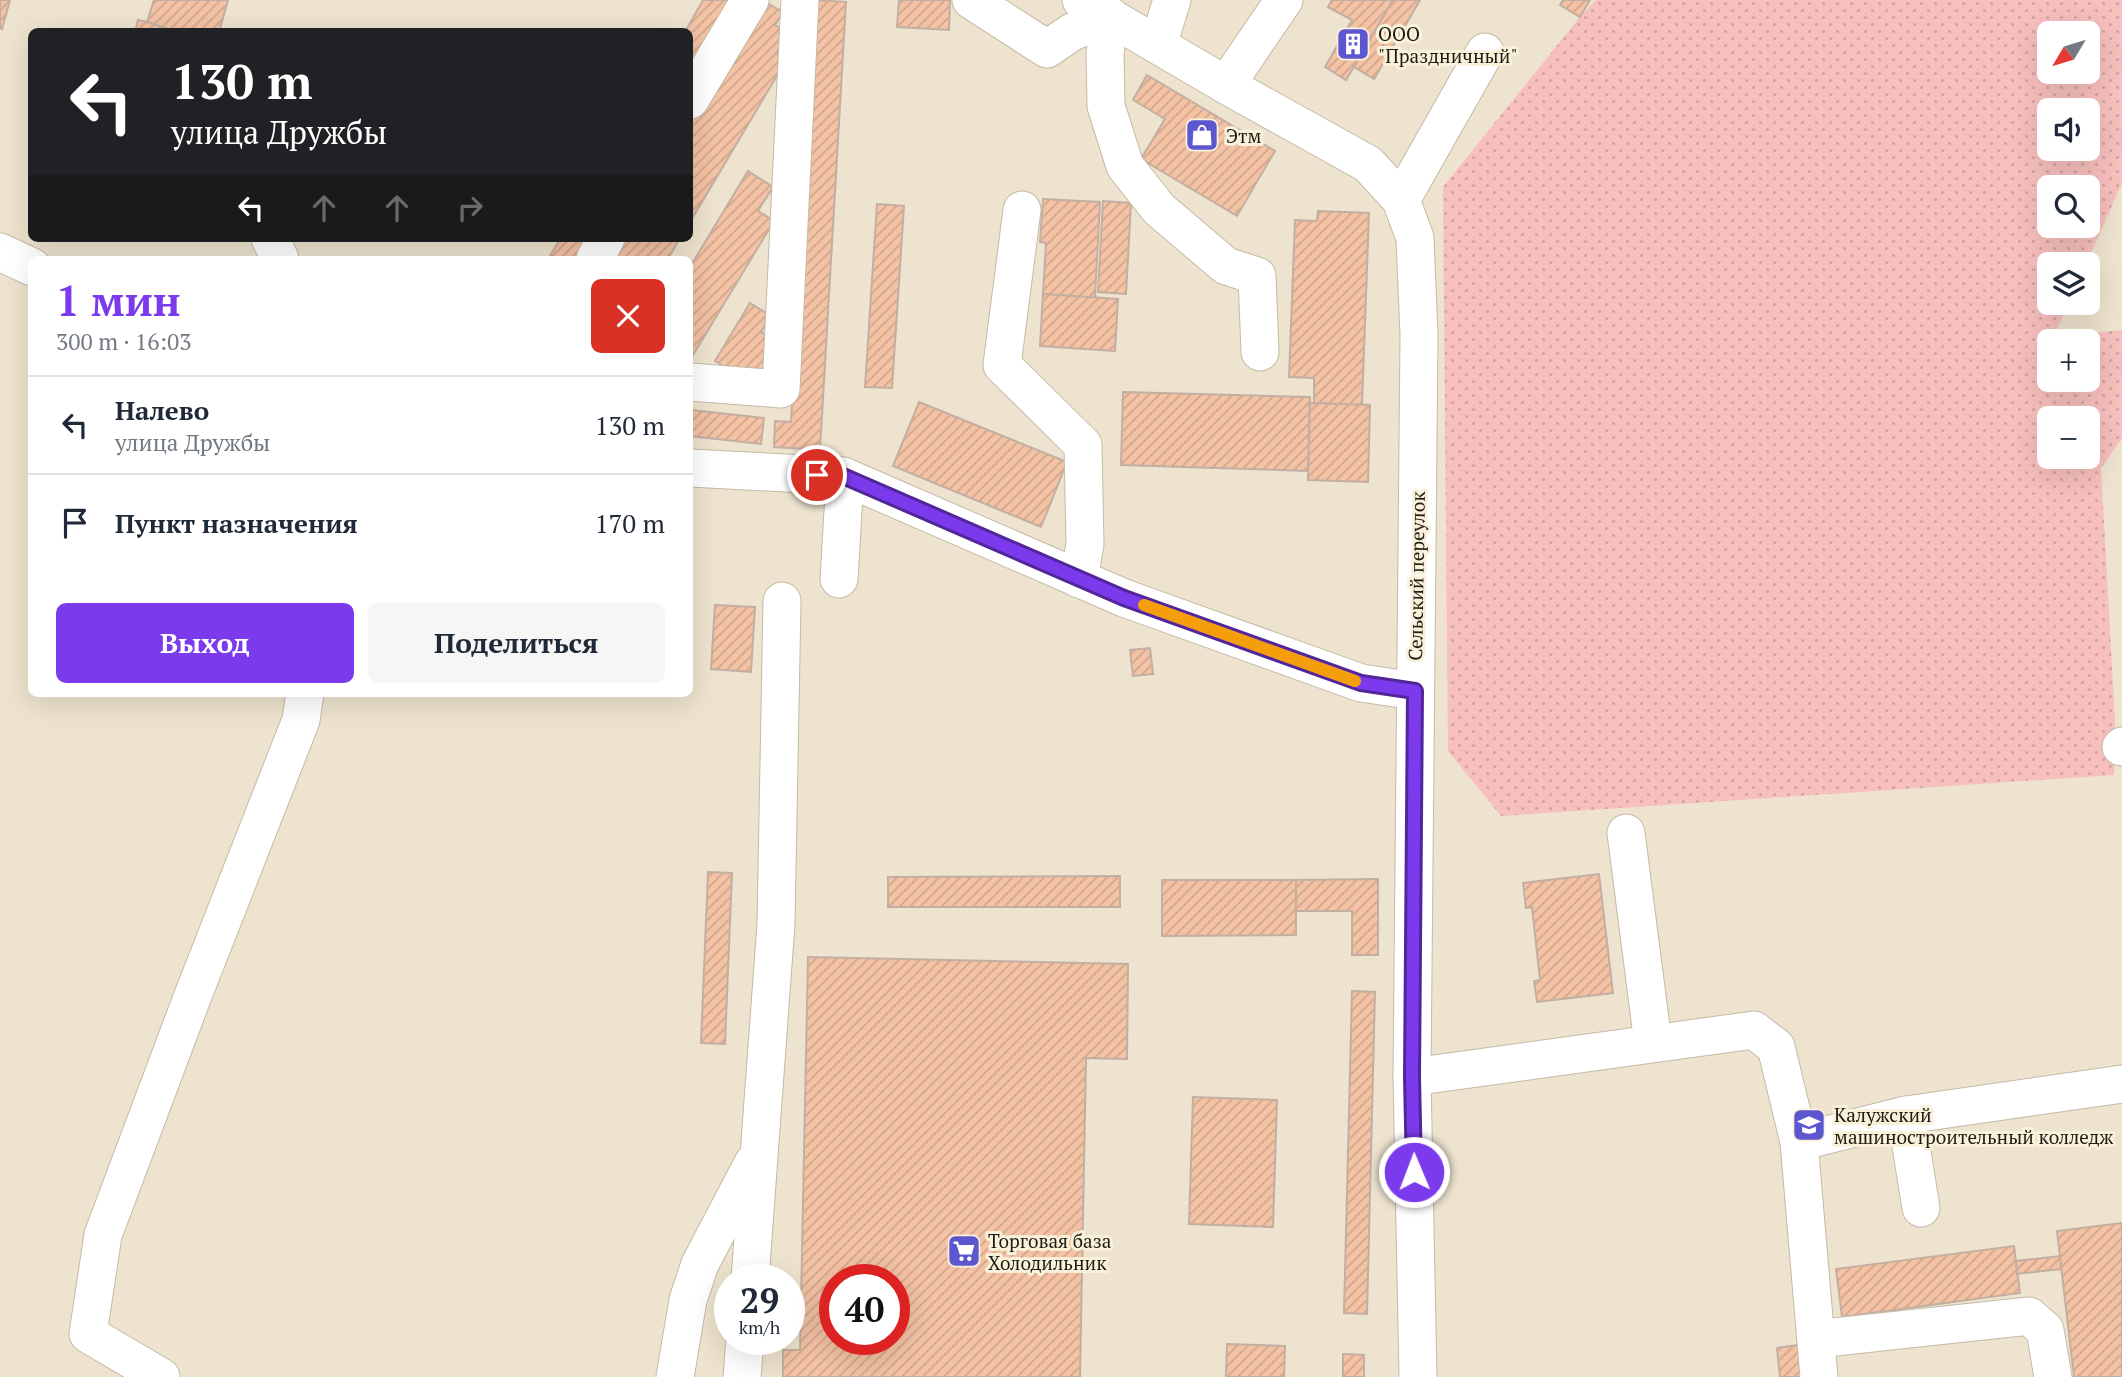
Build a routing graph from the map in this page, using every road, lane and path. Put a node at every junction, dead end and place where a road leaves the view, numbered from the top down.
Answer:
1 (750, 0) edge
2 (800, 0) edge
3 (971, 0) edge
4 (1172, 0) edge
5 (1284, 0) edge
6 (1095, 8) edge
7 (1158, 45) junction
8 (1485, 52) dead end
9 (1226, 85) junction
10 (693, 95) edge
11 (1401, 200) junction
12 (1022, 209) dead end
13 (0, 251) edge
14 (28, 265) edge
15 (1260, 352) dead end
16 (693, 382) edge
17 (693, 468) edge
18 (845, 477) junction
19 (839, 579) dead end
20 (1079, 579) junction
21 (782, 601) dead end
22 (1415, 691) junction
23 (304, 697) edge
24 (1626, 834) dead end
25 (1653, 1044) junction
26 (1412, 1077) junction
27 (2122, 1084) edge
28 (1906, 1115) junction
29 (1799, 1142) junction
30 (759, 1150) junction
31 (1921, 1208) dead end
32 (751, 1264) edge
33 (1816, 1339) junction
34 (744, 1355) edge
35 (161, 1377) edge
36 (675, 1377) edge
37 (742, 1377) edge
38 (1418, 1377) edge
39 (1819, 1377) edge
40 (2053, 1377) edge

1 - 10 street
2 - 16 street
3 - 6 street
4 - 7 street
5 - 9 street
6 - 7 street, Сельский переулок
6 - 15 street
7 - 9 street, Сельский переулок
8 - 11 street
9 - 11 street, Сельский переулок
11 - 22 street, Сельский переулок
12 - 20 street
13 - 14 street
17 - 18 street
18 - 19 street
18 - 20 street
20 - 22 street
21 - 30 street
22 - 26 street, Сельский переулок
23 - 35 street
24 - 25 street
25 - 26 street
25 - 29 street
26 - 38 street, Сельский переулок
27 - 28 street
28 - 29 street
28 - 31 street
29 - 33 street
30 - 32 street
30 - 36 street
33 - 39 street
33 - 40 street
34 - 37 street

